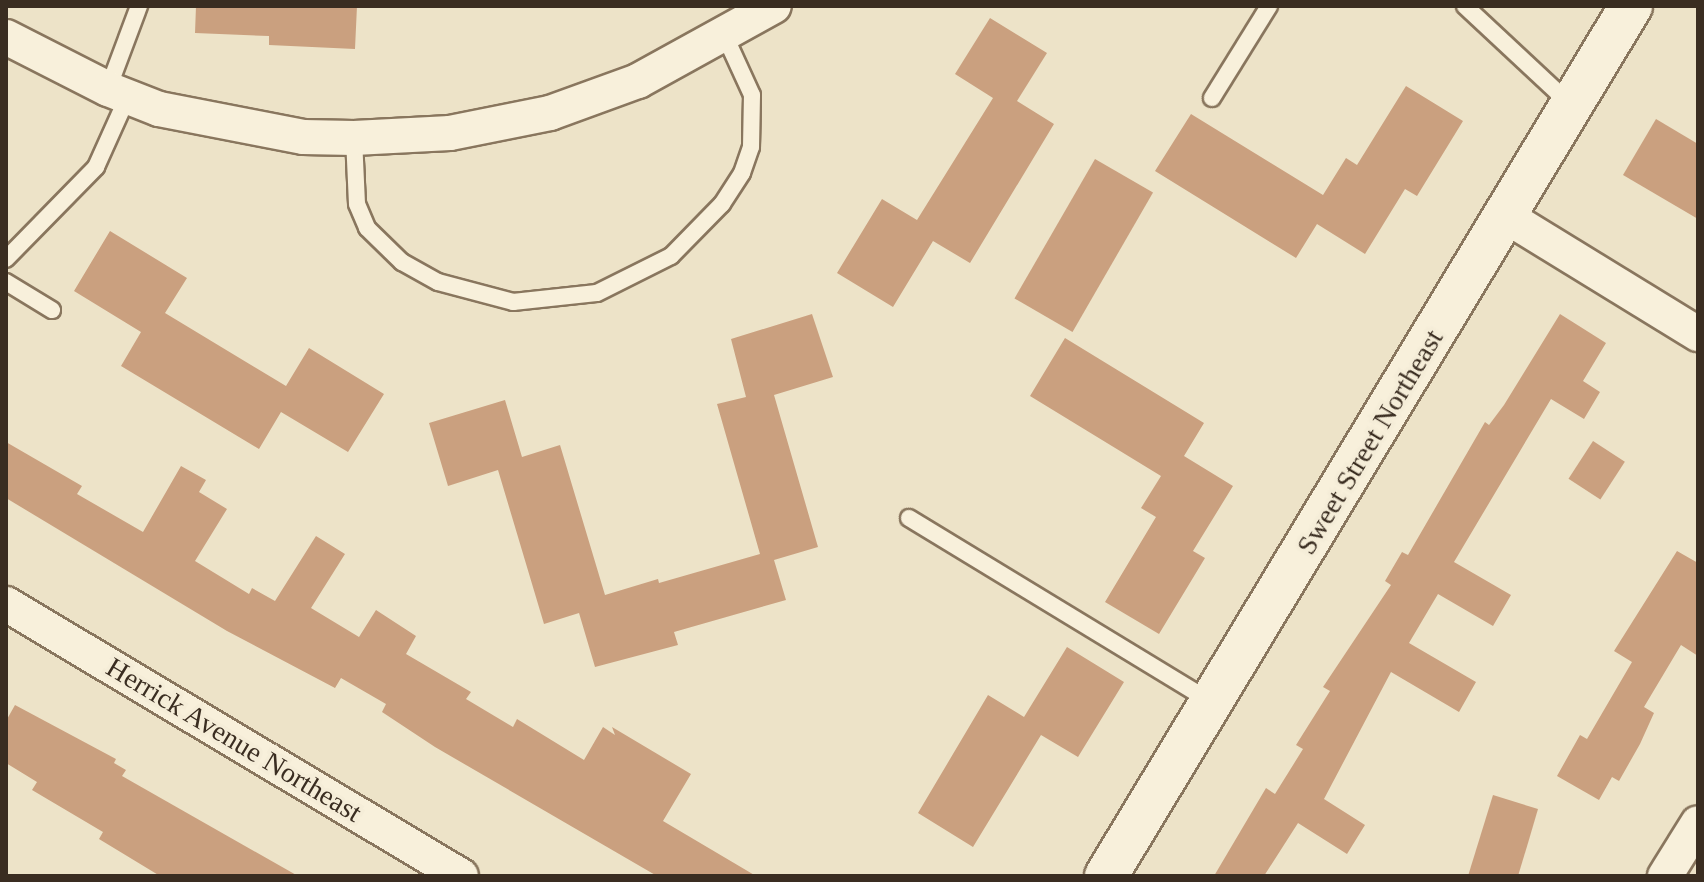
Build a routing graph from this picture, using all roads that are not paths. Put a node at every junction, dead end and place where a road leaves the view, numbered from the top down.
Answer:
1 (139, 6) edge
2 (774, 6) edge
3 (1269, 6) edge
4 (1465, 6) edge
5 (1631, 6) edge
6 (725, 36) junction
7 (6, 37) edge
8 (118, 94) junction
9 (1212, 98) dead end
10 (1571, 105) junction
11 (354, 138) junction
12 (1507, 217) junction
13 (6, 259) edge
14 (6, 282) edge
15 (52, 310) dead end
16 (1698, 334) edge
17 (909, 518) dead end
18 (6, 604) edge
19 (1212, 702) junction
20 (1698, 823) edge
21 (461, 876) edge
22 (1106, 876) edge
23 (1665, 876) edge

1 - 8 lane
2 - 6 street
3 - 9 lane
4 - 10 lane
5 - 10 street, Sweet Street Northeast
6 - 11 street
6 - 11 lane
7 - 8 street
8 - 11 street
8 - 13 lane
10 - 12 street, Sweet Street Northeast
12 - 16 street
12 - 19 street, Sweet Street Northeast
14 - 15 lane
17 - 19 lane
18 - 21 street, Herrick Avenue Northeast
19 - 22 street, Sweet Street Northeast
20 - 23 street

